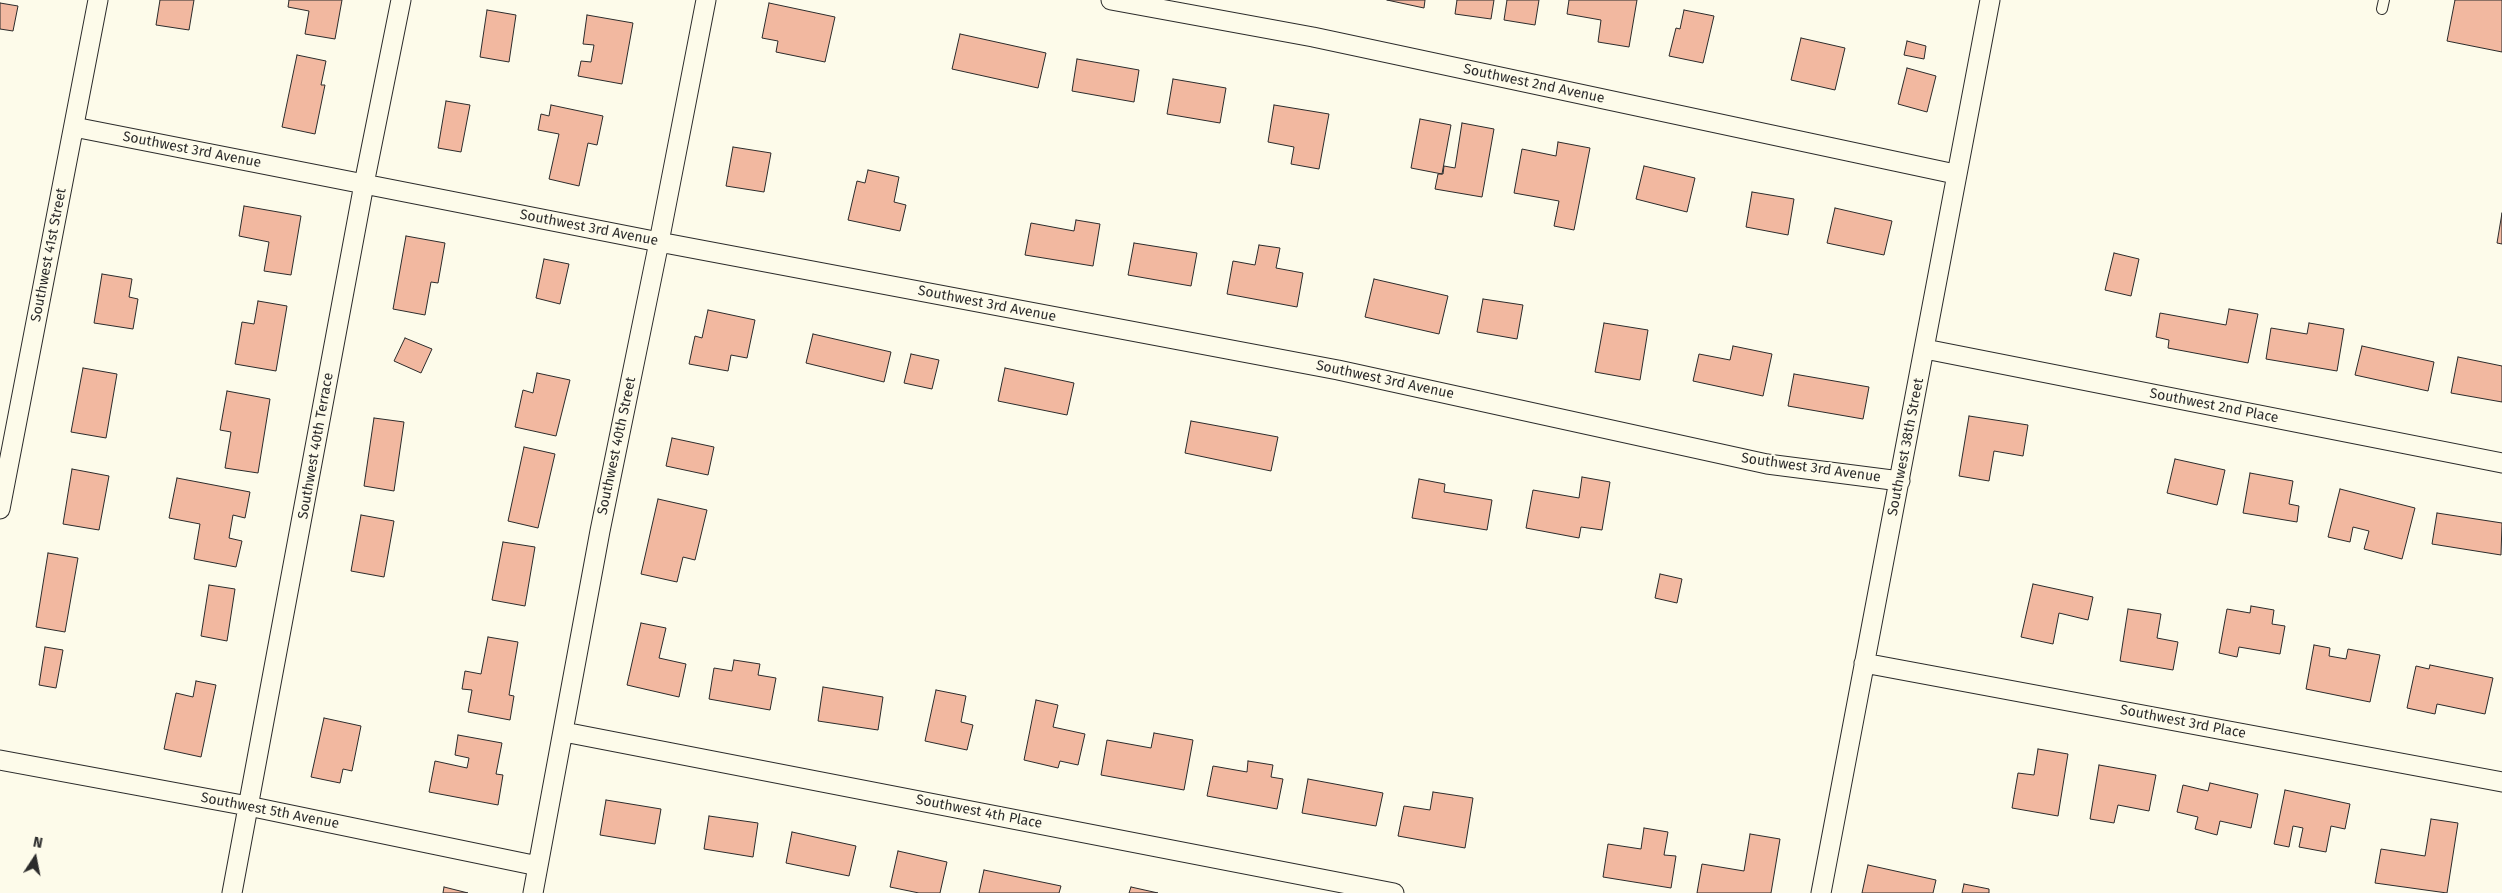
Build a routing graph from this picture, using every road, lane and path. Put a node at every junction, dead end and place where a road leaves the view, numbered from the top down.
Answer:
1 (98, 0) edge
2 (401, 0) edge
3 (706, 0) edge
4 (1111, 0) edge
5 (1990, 0) edge
6 (74, 127) junction
7 (1955, 174) junction
8 (364, 184) junction
9 (660, 242) junction
10 (1925, 349) junction
11 (2502, 463) edge
12 (1900, 481) junction
13 (0, 509) edge
14 (1864, 663) junction
15 (564, 732) junction
16 (0, 760) edge
17 (2502, 782) edge
18 (248, 806) junction
19 (538, 866) junction
20 (232, 893) edge
21 (533, 893) edge
22 (1394, 893) edge
23 (1821, 893) edge

1 - 6 street, Southwest 41st Street
2 - 8 street, Southwest 40th Terrace
3 - 9 street, Southwest 40th Street
4 - 7 street, Southwest 2nd Avenue
5 - 7 street, Southwest 38th Street
6 - 8 street, Southwest 3rd Avenue
6 - 13 street, Southwest 41st Street
7 - 10 street, Southwest 38th Street
8 - 9 street, Southwest 3rd Avenue
8 - 18 street, Southwest 40th Terrace
9 - 12 street, Southwest 3rd Avenue
9 - 15 street, Southwest 40th Street
10 - 11 street, Southwest 2nd Place
10 - 12 street, Southwest 38th Street
12 - 14 street, Southwest 38th Street
14 - 17 street, Southwest 3rd Place
14 - 23 street, Southwest 38th Street
15 - 19 street, Southwest 40th Street
15 - 22 street, Southwest 4th Place
16 - 18 street, Southwest 5th Avenue
18 - 19 street, Southwest 5th Avenue
18 - 20 street, Southwest 40th Terrace
19 - 21 street, Southwest 40th Street

